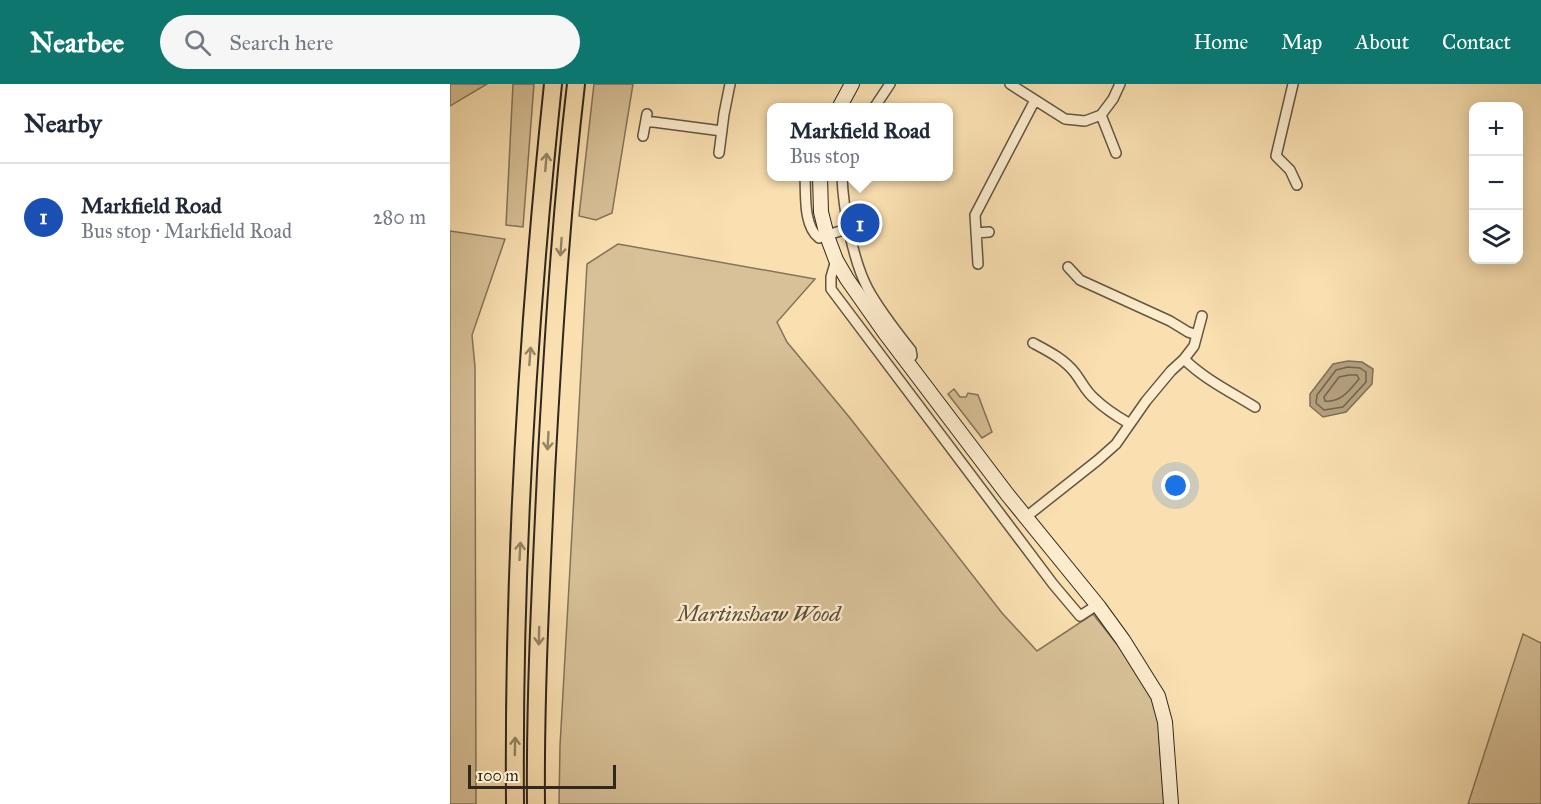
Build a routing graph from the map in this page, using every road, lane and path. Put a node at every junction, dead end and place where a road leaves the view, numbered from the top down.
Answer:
1 (553, 84) edge
2 (576, 84) edge
3 (730, 84) edge
4 (852, 84) edge
5 (890, 84) edge
6 (1010, 84) edge
7 (1120, 84) edge
8 (1293, 84) edge
9 (1035, 100) junction
10 (842, 103) edge
11 (877, 103) edge
12 (1101, 115) junction
13 (722, 131) junction
14 (643, 136) dead end
15 (720, 153) dead end
16 (1116, 153) dead end
17 (805, 181) edge
18 (820, 181) edge
19 (843, 181) edge
20 (1297, 185) dead end
21 (849, 228) junction
22 (989, 232) dead end
23 (976, 233) junction
24 (827, 236) junction
25 (836, 260) junction
26 (978, 264) dead end
27 (1068, 267) dead end
28 (1202, 315) dead end
29 (1197, 335) junction
30 (1033, 343) dead end
31 (1184, 359) junction
32 (907, 361) junction
33 (1254, 407) dead end
34 (1130, 424) junction
35 (1026, 517) junction
36 (1097, 605) junction
37 (514, 804) edge
38 (536, 804) edge
39 (1171, 804) edge

37 -> 1 highway
2 -> 38 highway
3 - 13 street
4 - 10 street
5 - 11 street
6 - 9 street
7 - 12 street
8 - 20 street
9 - 12 street
9 - 23 street
12 - 16 street
13 - 14 street
13 - 15 street
17 - 24 street
18 - 24 street
19 - 21 street
21 - 24 street
21 - 32 street
22 - 23 street
23 - 26 street
24 - 25 street
25 - 32 street
25 - 36 street
27 - 29 street
28 - 29 street
29 - 31 street
30 - 34 street
31 - 33 street
31 - 34 street
32 - 35 street
34 - 35 street
35 - 36 street
36 - 39 street

